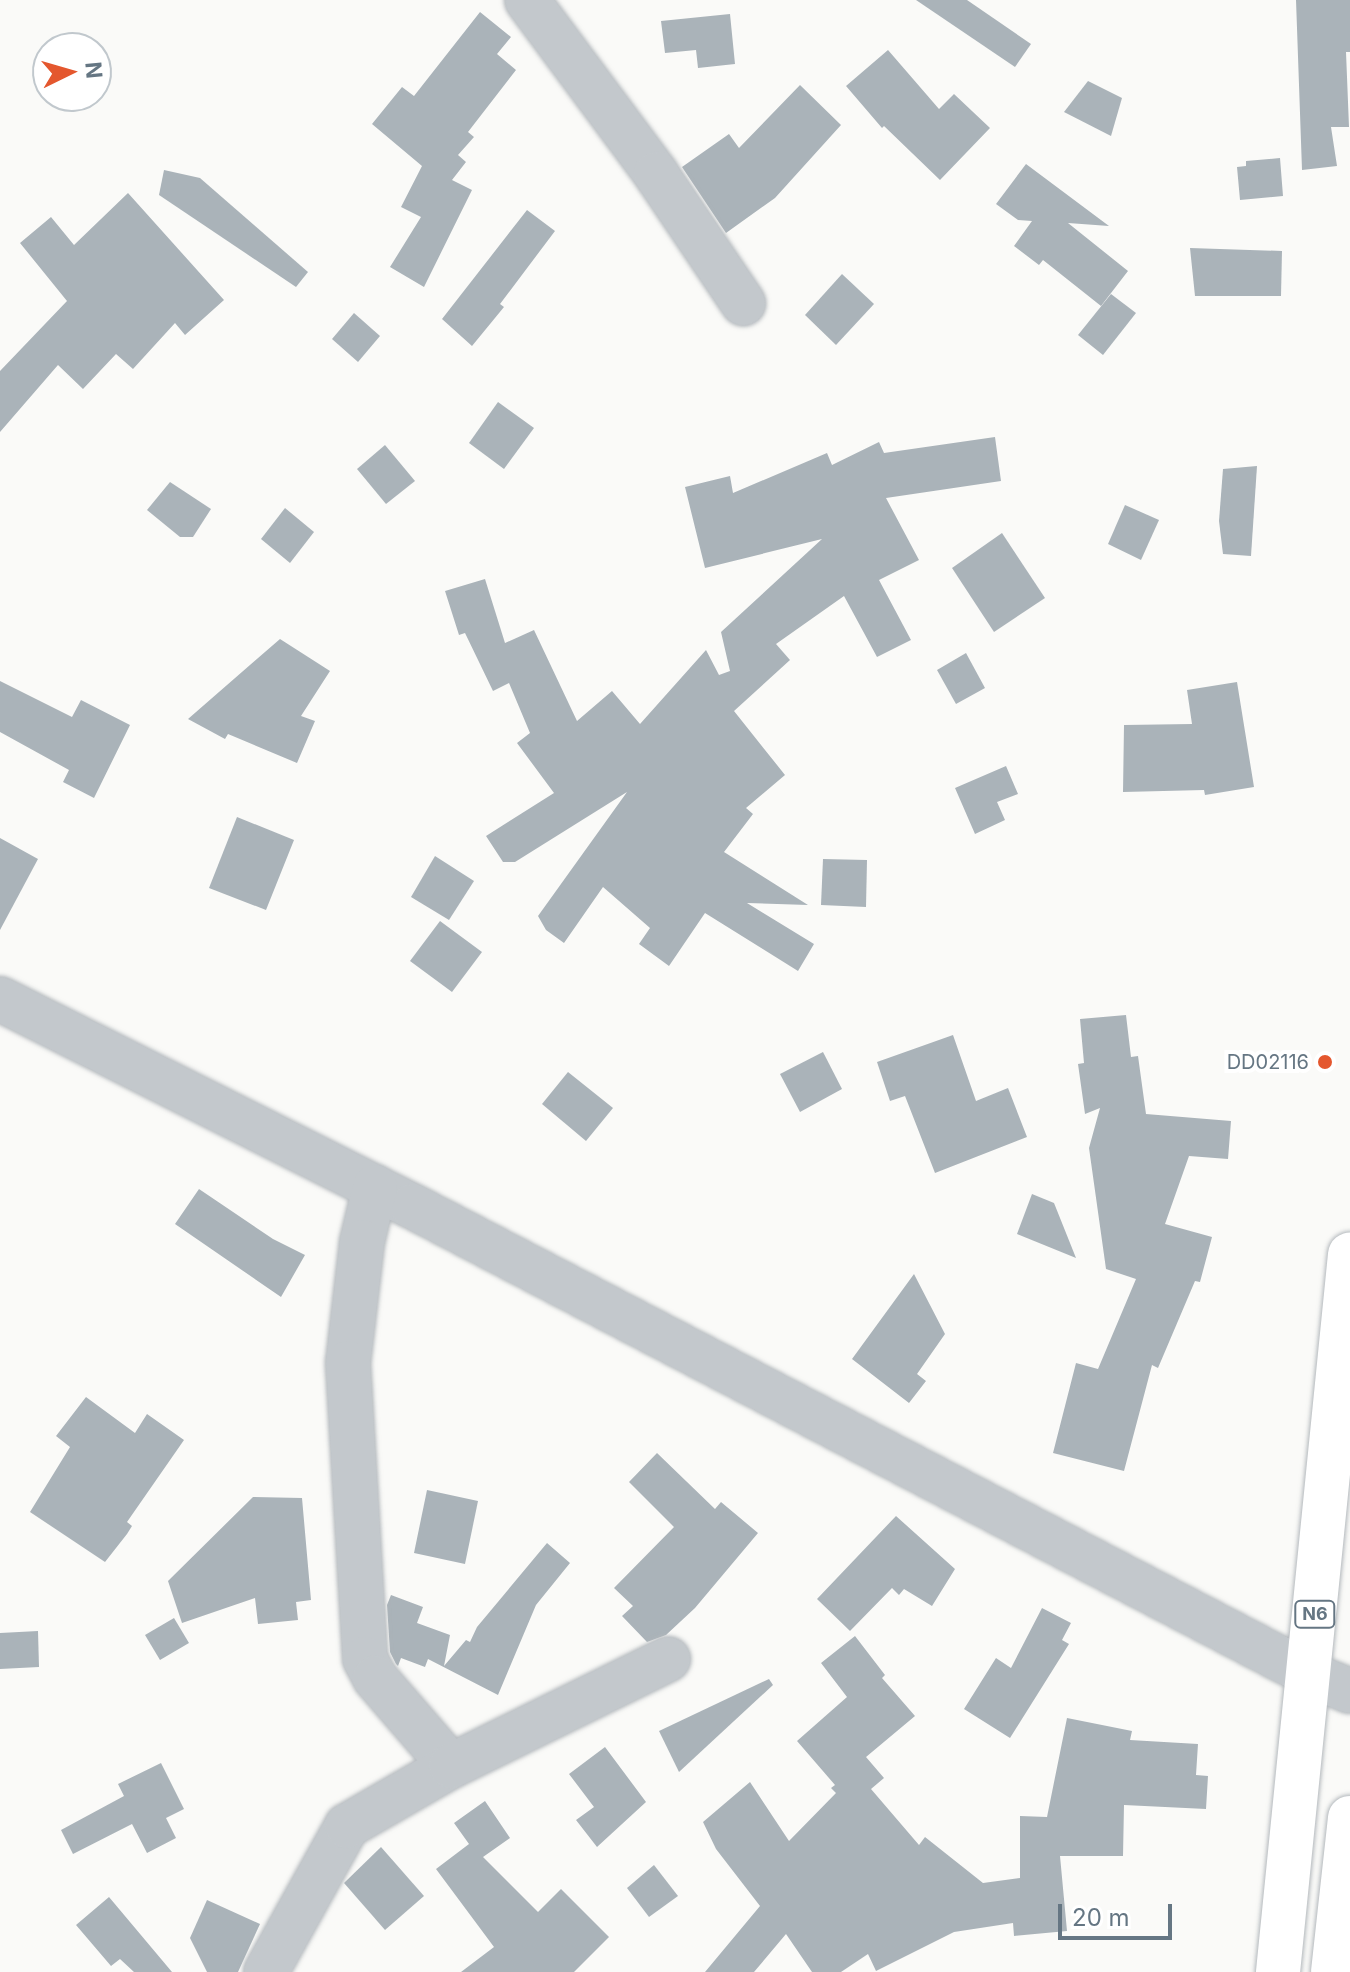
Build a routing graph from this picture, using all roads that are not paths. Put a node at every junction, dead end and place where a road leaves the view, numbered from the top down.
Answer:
1 (527, 0) edge
2 (743, 303) dead end
3 (0, 999) edge
4 (375, 1187) junction
5 (1350, 1255) edge
6 (668, 1659) dead end
7 (1309, 1674) junction
8 (1350, 1691) edge
9 (451, 1766) junction
10 (1350, 1818) edge
11 (266, 1972) edge
12 (1278, 1972) edge
13 (1333, 1972) edge

1 - 2 street
3 - 4 street
4 - 7 street
4 - 9 street
5 - 7 highway, N6
6 - 9 street
7 - 8 street
7 - 12 highway, N6
9 - 11 street
10 - 13 highway

